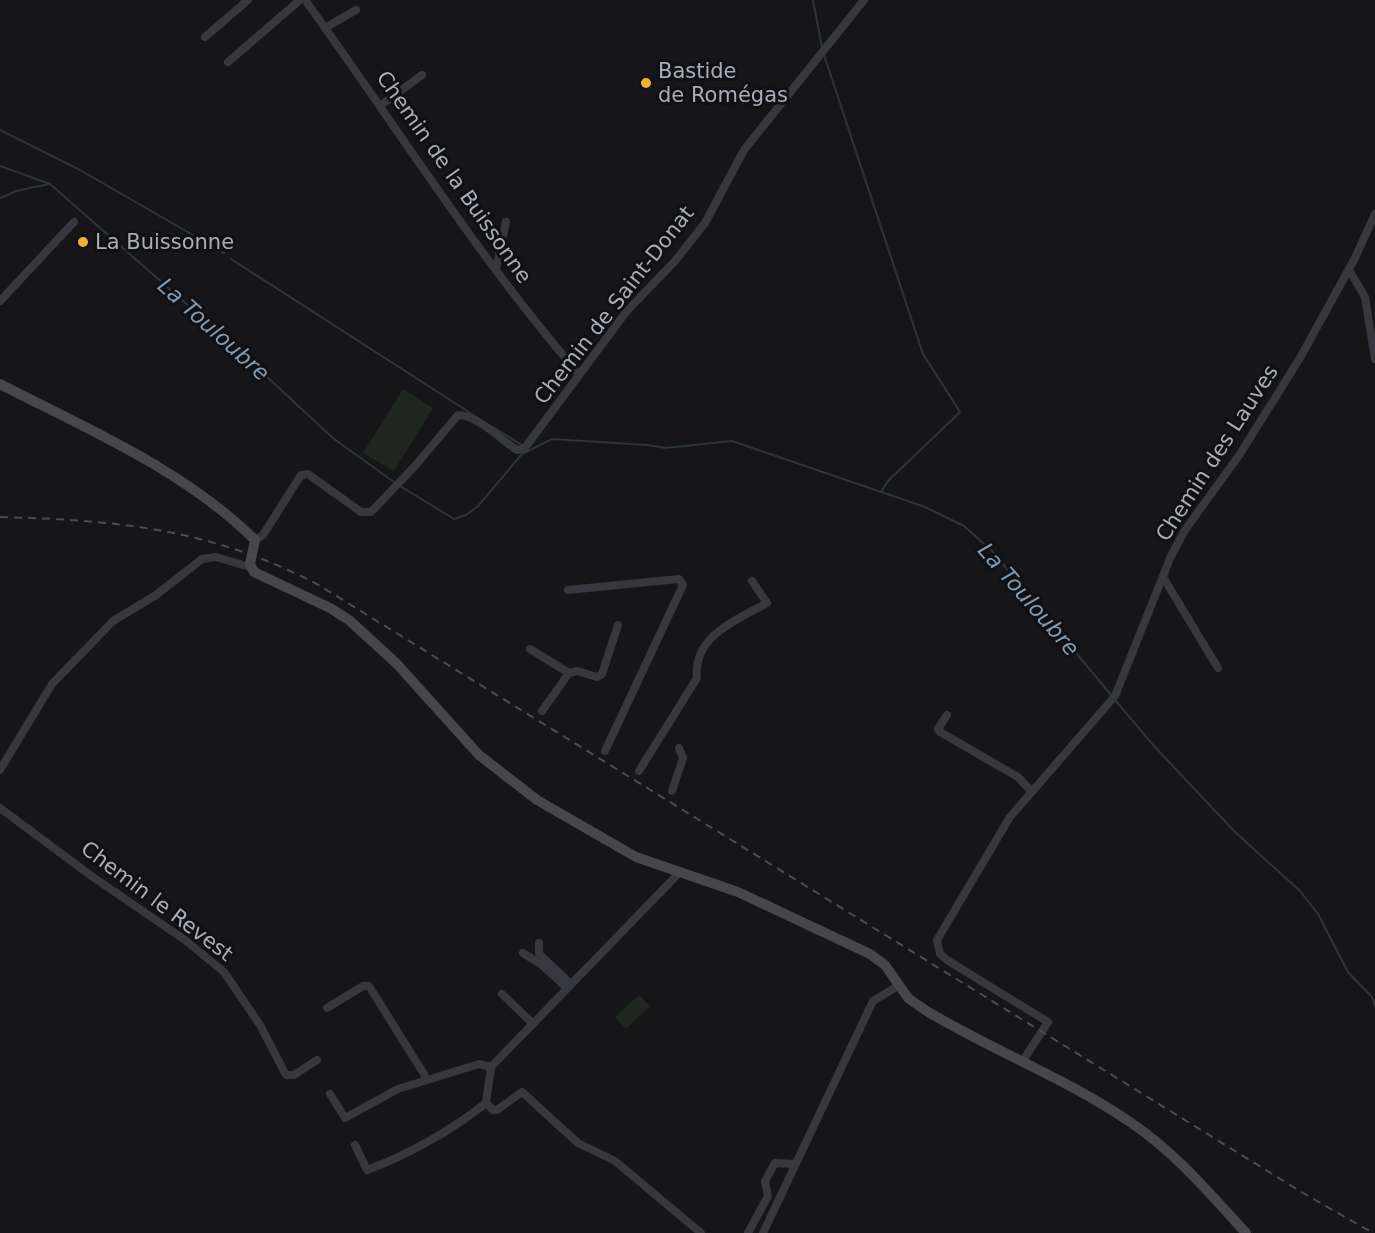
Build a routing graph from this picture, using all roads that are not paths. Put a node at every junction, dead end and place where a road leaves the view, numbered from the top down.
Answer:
1 (248, 0) edge
2 (300, 0) edge
3 (304, 0) edge
4 (864, 0) edge
5 (356, 10) dead end
6 (325, 28) junction
7 (205, 37) dead end
8 (228, 62) dead end
9 (422, 75) dead end
10 (381, 105) junction
11 (1375, 214) edge
12 (74, 222) dead end
13 (506, 222) dead end
14 (496, 269) junction
15 (1349, 270) junction
16 (0, 301) edge
17 (1375, 359) edge
18 (578, 373) junction
19 (0, 384) edge
20 (255, 540) junction
21 (250, 567) junction
22 (1163, 577) junction
23 (752, 581) dead end
24 (568, 590) dead end
25 (618, 625) dead end
26 (530, 649) dead end
27 (1218, 668) dead end
28 (569, 673) junction
29 (542, 711) dead end
30 (947, 715) dead end
31 (679, 748) dead end
32 (606, 751) dead end
33 (0, 770) edge
34 (639, 771) dead end
35 (672, 791) dead end
36 (1032, 792) junction
37 (0, 808) edge
38 (680, 872) junction
39 (539, 943) dead end
40 (523, 953) dead end
41 (569, 986) junction
42 (898, 986) junction
43 (502, 994) dead end
44 (327, 1008) dead end
45 (533, 1024) junction
46 (317, 1060) dead end
47 (1022, 1062) junction
48 (491, 1067) junction
49 (427, 1079) junction
50 (330, 1094) dead end
51 (486, 1103) junction
52 (356, 1145) dead end
53 (795, 1164) junction
54 (701, 1233) edge
55 (748, 1233) edge
56 (763, 1233) edge
57 (1246, 1233) edge

1 - 7 street
2 - 8 street
3 - 6 street, Chemin de la Buissonne
4 - 18 street, Chemin de Saint-Donat
5 - 6 street
6 - 10 street, Chemin de la Buissonne
9 - 10 street
10 - 14 street, Chemin de la Buissonne
11 - 15 street, Chemin des Lauves
12 - 16 street
13 - 14 street
14 - 18 street, Chemin de la Buissonne
15 - 17 street
15 - 22 street, Chemin des Lauves
18 - 20 street, Chemin de Saint-Donat
19 - 20 main road
20 - 21 main road
21 - 33 street
21 - 38 main road
22 - 27 street
22 - 36 street, Chemin des Lauves
23 - 34 street
24 - 32 street
25 - 28 street
26 - 28 street
28 - 29 street
30 - 36 street
31 - 35 street
36 - 47 street, Chemin des Lauves
37 - 46 street, Chemin le Revest
38 - 41 street
38 - 42 main road
39 - 41 street
40 - 41 street
41 - 45 street
42 - 47 main road
42 - 53 street
43 - 45 street
44 - 49 street
45 - 48 street
47 - 57 main road
48 - 49 street
48 - 51 street
49 - 50 street
51 - 52 street
51 - 54 street
53 - 55 street
53 - 56 street

